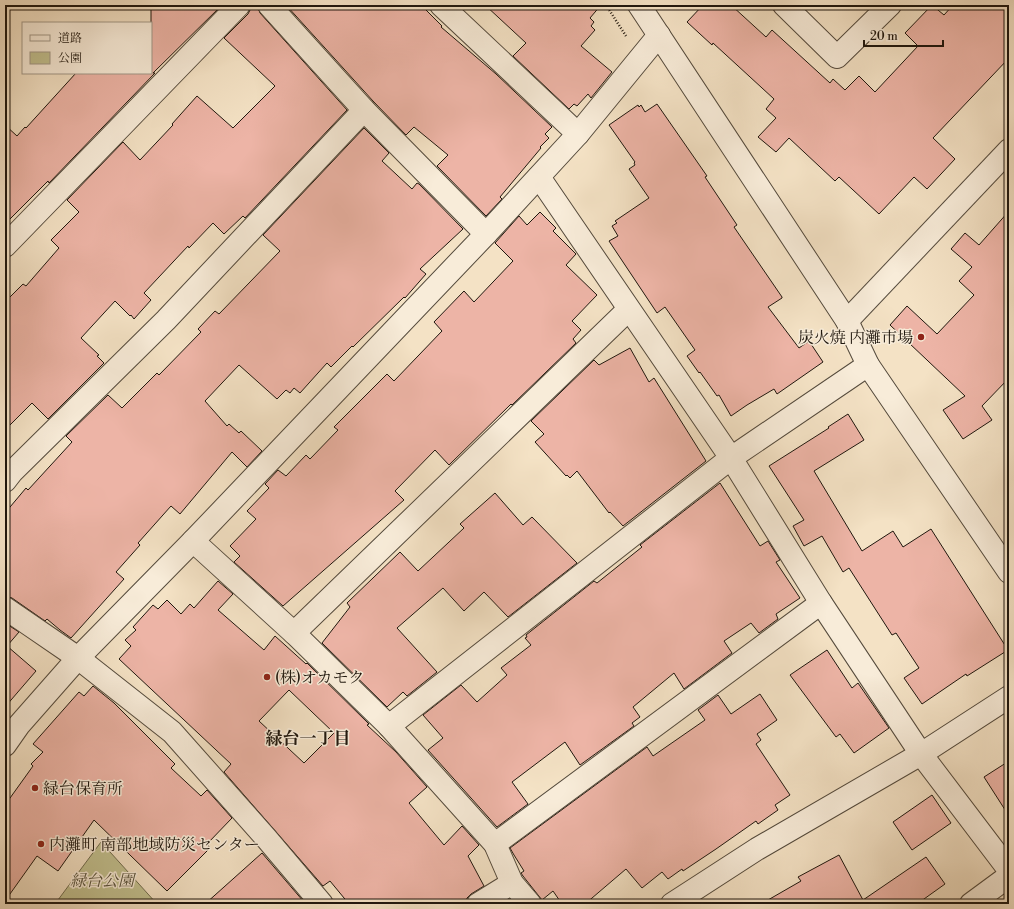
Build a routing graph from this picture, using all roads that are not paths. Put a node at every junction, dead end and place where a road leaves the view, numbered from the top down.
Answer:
1 (239, 5) edge
2 (269, 5) edge
3 (441, 5) edge
4 (639, 5) edge
5 (784, 5) edge
6 (890, 5) edge
7 (659, 35) junction
8 (364, 110) junction
9 (578, 134) junction
10 (1009, 150) edge
11 (539, 177) junction
12 (486, 234) junction
13 (5, 246) edge
14 (628, 310) junction
15 (846, 321) junction
16 (868, 365) junction
17 (731, 458) junction
18 (5, 481) edge
19 (193, 541) junction
20 (1009, 572) edge
21 (821, 603) junction
22 (5, 608) edge
23 (294, 633) junction
24 (78, 658) junction
25 (1009, 697) edge
26 (389, 726) junction
27 (5, 745) edge
28 (921, 754) junction
29 (495, 844) junction
30 (1009, 870) edge
31 (1009, 876) edge
32 (512, 883) junction
33 (322, 904) edge
34 (478, 904) edge
35 (530, 904) edge
36 (672, 904) edge
37 (971, 904) edge

1 - 13 street
2 - 8 street
3 - 9 street
4 - 7 street
5 - 6 street
7 - 9 street
7 - 15 street
8 - 12 street
8 - 18 street
9 - 11 street
10 - 15 street
11 - 12 street
11 - 14 street
12 - 19 street
14 - 17 street
14 - 23 street
15 - 16 street
16 - 17 street
16 - 20 street
17 - 21 street
17 - 26 street
19 - 23 street
19 - 24 street
21 - 28 street
21 - 29 street
22 - 24 street
23 - 26 street
24 - 27 street
24 - 33 street
25 - 28 street
26 - 29 street
28 - 30 street
28 - 36 street
29 - 32 street
31 - 37 street
32 - 34 street
32 - 35 street

